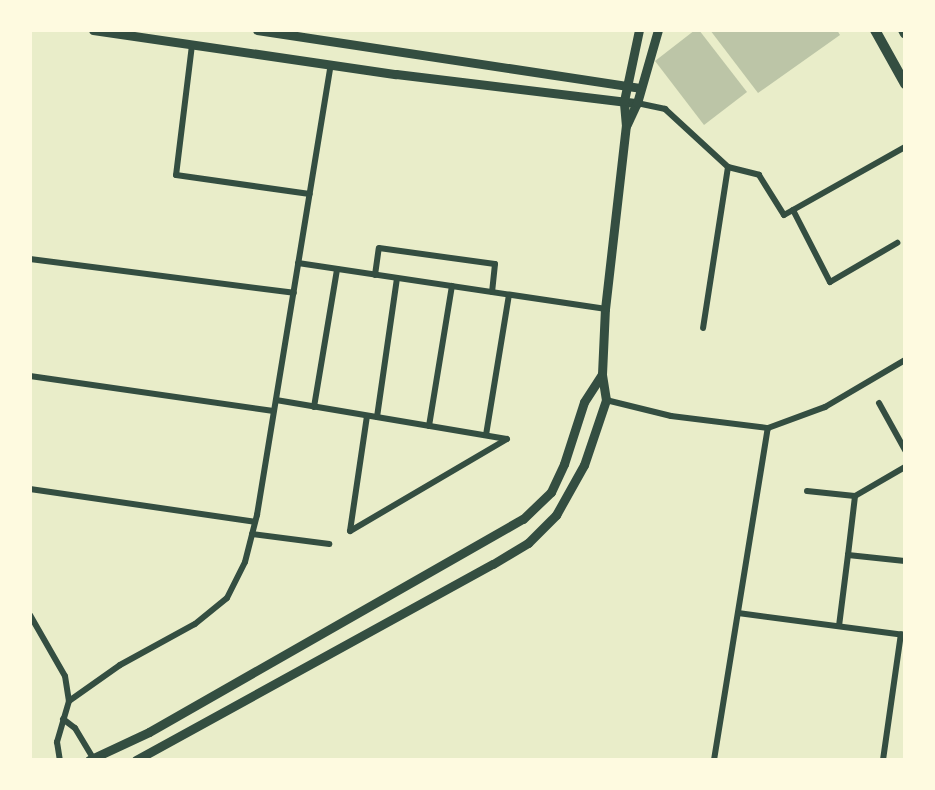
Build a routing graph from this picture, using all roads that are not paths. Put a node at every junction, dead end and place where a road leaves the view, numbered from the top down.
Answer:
1 (93, 30) edge
2 (257, 30) edge
3 (639, 30) edge
4 (658, 30) edge
5 (875, 30) edge
6 (192, 45) junction
7 (331, 65) junction
8 (905, 84) edge
9 (625, 86) junction
10 (640, 88) junction
11 (624, 101) junction
12 (638, 103) junction
13 (626, 126) junction
14 (905, 147) edge
15 (728, 167) junction
16 (310, 194) junction
17 (793, 210) junction
18 (897, 243) dead end
19 (30, 259) edge
20 (298, 263) junction
21 (337, 269) junction
22 (375, 275) junction
23 (397, 278) junction
24 (452, 286) junction
25 (492, 292) junction
26 (294, 293) junction
27 (509, 295) junction
28 (605, 309) junction
29 (703, 328) dead end
30 (905, 360) edge
31 (602, 374) junction
32 (30, 376) edge
33 (276, 400) junction
34 (606, 400) junction
35 (879, 403) dead end
36 (314, 407) junction
37 (274, 411) junction
38 (367, 416) junction
39 (377, 417) junction
40 (429, 426) junction
41 (768, 428) junction
42 (486, 435) junction
43 (905, 450) edge
44 (905, 467) edge
45 (30, 489) edge
46 (807, 491) dead end
47 (855, 496) junction
48 (255, 522) junction
49 (252, 534) junction
50 (329, 544) dead end
51 (848, 555) junction
52 (905, 561) edge
53 (738, 613) junction
54 (30, 615) edge
55 (839, 626) junction
56 (903, 634) edge
57 (69, 701) junction
58 (63, 719) junction
59 (92, 759) edge
60 (60, 760) edge
61 (136, 760) edge
62 (714, 760) edge
63 (883, 760) edge

1 - 6 street
2 - 9 street
3 - 9 street
4 - 10 street
5 - 8 main road
6 - 7 street
6 - 16 street
7 - 11 street
7 - 16 street
9 - 10 street
9 - 11 street
10 - 12 street
11 - 12 street
11 - 13 street
12 - 13 street
12 - 15 street
13 - 28 street
14 - 17 street
15 - 17 street
15 - 29 street
16 - 20 street
17 - 18 street
19 - 26 street
20 - 21 street
20 - 26 street
21 - 22 street
21 - 36 street
22 - 23 street
22 - 25 street
23 - 24 street
23 - 39 street
24 - 25 street
24 - 40 street
25 - 27 street
26 - 33 street
27 - 28 street
27 - 42 street
28 - 31 street
30 - 41 street
31 - 34 street
31 - 59 street
32 - 37 street
33 - 36 street
33 - 37 street
34 - 41 street
34 - 61 street
35 - 43 street
36 - 38 street
37 - 48 street
38 - 39 street
38 - 42 street
39 - 40 street
40 - 42 street
41 - 53 street
44 - 47 street
45 - 48 street
46 - 47 street
47 - 51 street
48 - 49 street
49 - 50 street
49 - 57 street
51 - 52 street
51 - 55 street
53 - 55 street
53 - 62 street
54 - 57 street
55 - 56 street
56 - 63 street
57 - 58 street
58 - 59 street
58 - 60 street

